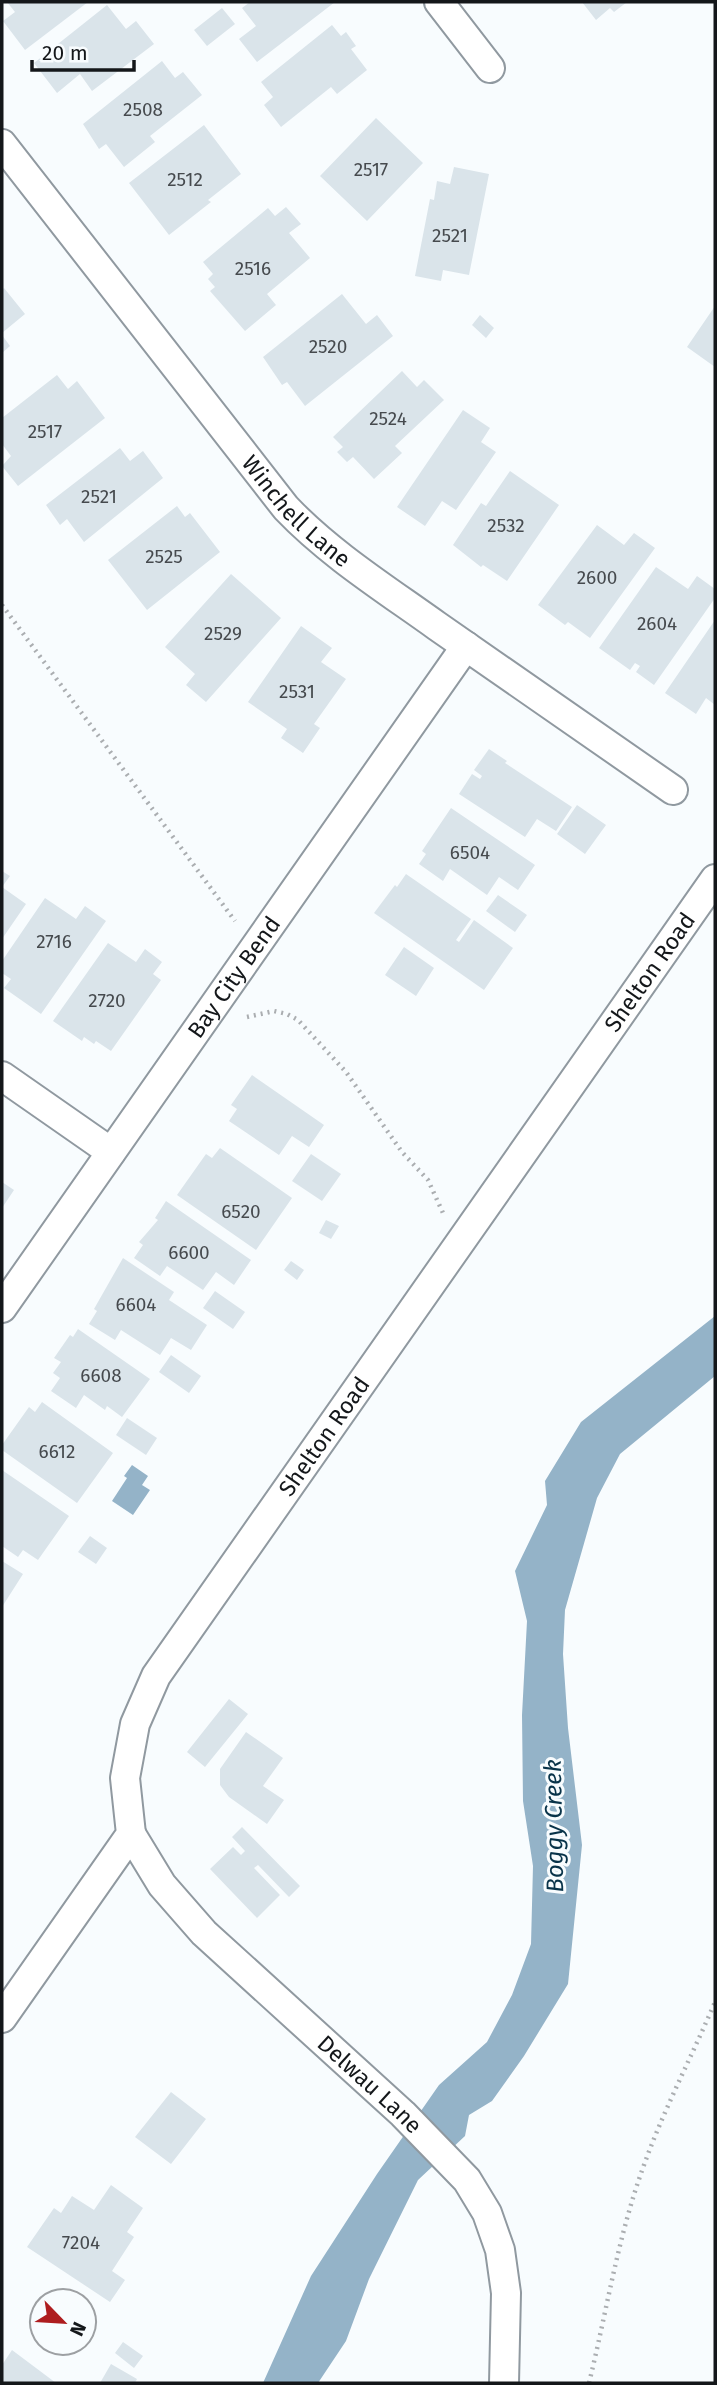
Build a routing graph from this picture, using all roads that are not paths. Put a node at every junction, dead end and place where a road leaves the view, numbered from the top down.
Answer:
1 (439, 2) edge
2 (490, 68) dead end
3 (2, 144) edge
4 (466, 646) junction
5 (673, 790) dead end
6 (715, 878) edge
7 (2, 1076) edge
8 (111, 1152) junction
9 (2, 1308) edge
10 (131, 1834) junction
11 (2, 2018) edge
12 (504, 2383) edge

1 - 2 street
3 - 4 street, Winchell Lane
4 - 5 street, Winchell Lane
4 - 8 street, Bay City Bend
6 - 10 street, Shelton Road
7 - 8 street
8 - 9 street, Bay City Bend
10 - 11 street
10 - 12 street, Delwau Lane

